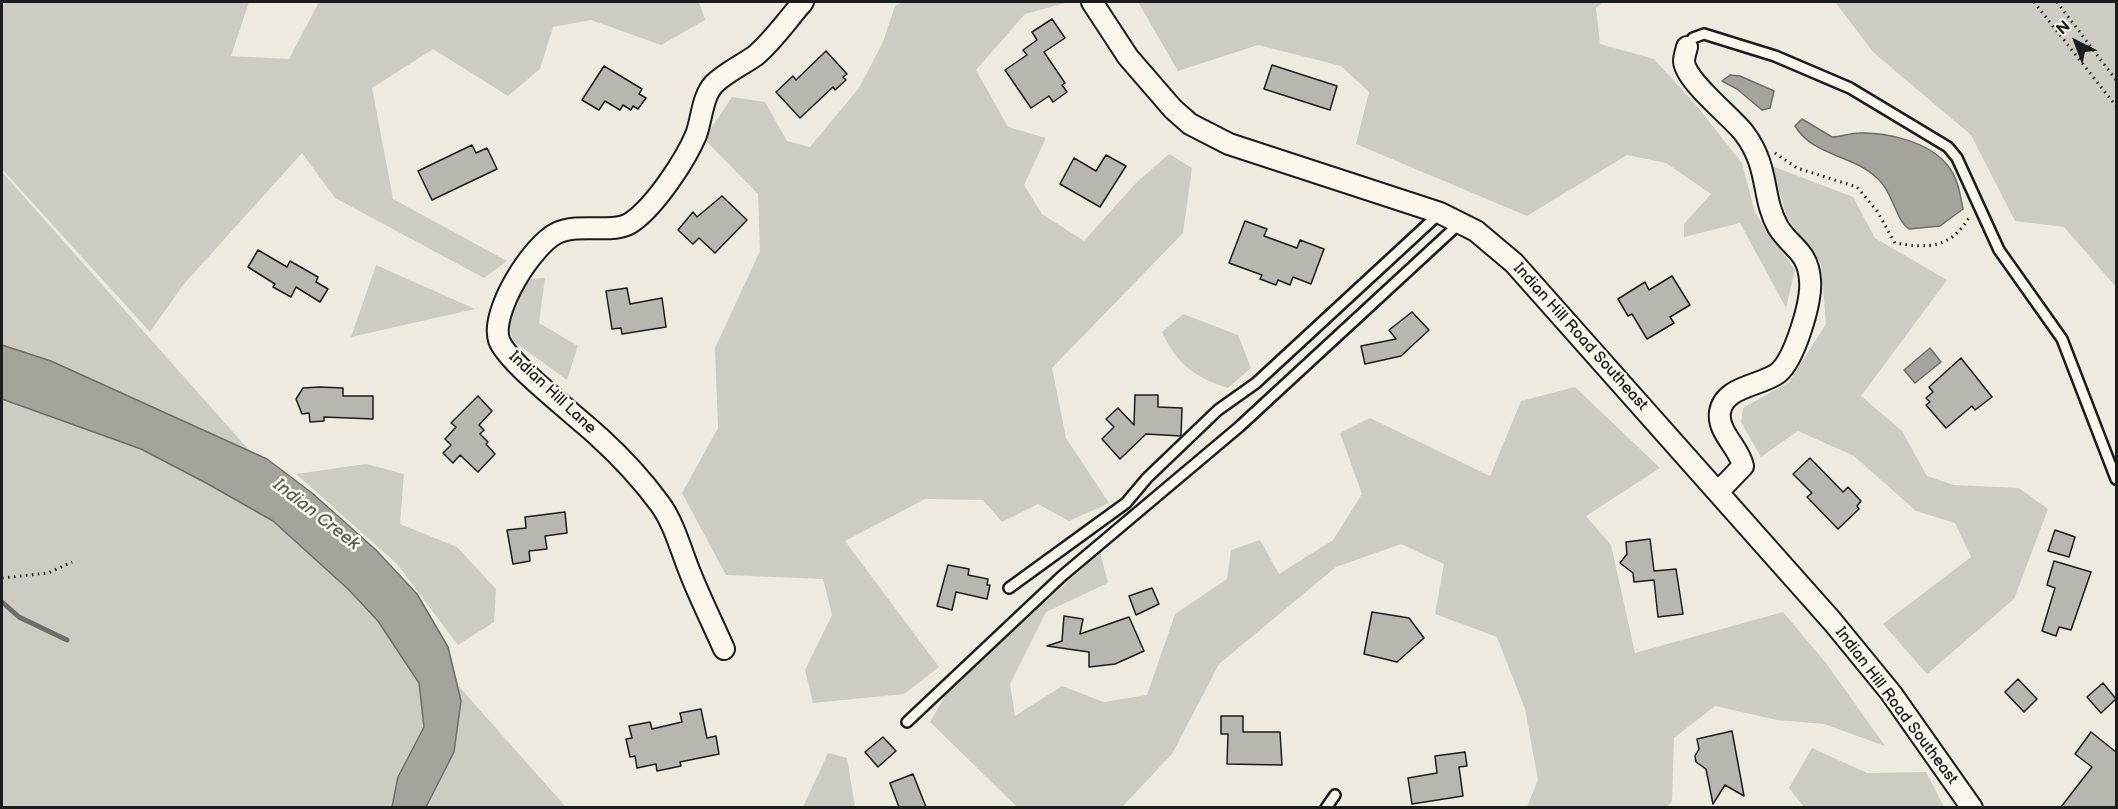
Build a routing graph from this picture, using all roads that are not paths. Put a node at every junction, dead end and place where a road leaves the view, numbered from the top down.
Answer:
1 (803, 2) edge
2 (1092, 2) edge
3 (1687, 47) joint
4 (1440, 213) junction
5 (1460, 224) junction
6 (2116, 479) edge
7 (1718, 492) junction
8 (1009, 588) dead end
9 (724, 649) dead end
10 (907, 722) dead end
11 (1335, 795) dead end
12 (1326, 807) edge
13 (1972, 807) edge

1 - 9 street, Indian Hill Lane
2 - 4 street, Indian Hill Road Southeast
3 - 6 lane
3 - 7 street
4 - 5 street, Indian Hill Road Southeast
4 - 8 lane
5 - 7 street, Indian Hill Road Southeast
5 - 10 lane
7 - 13 street, Indian Hill Road Southeast
11 - 12 lane

